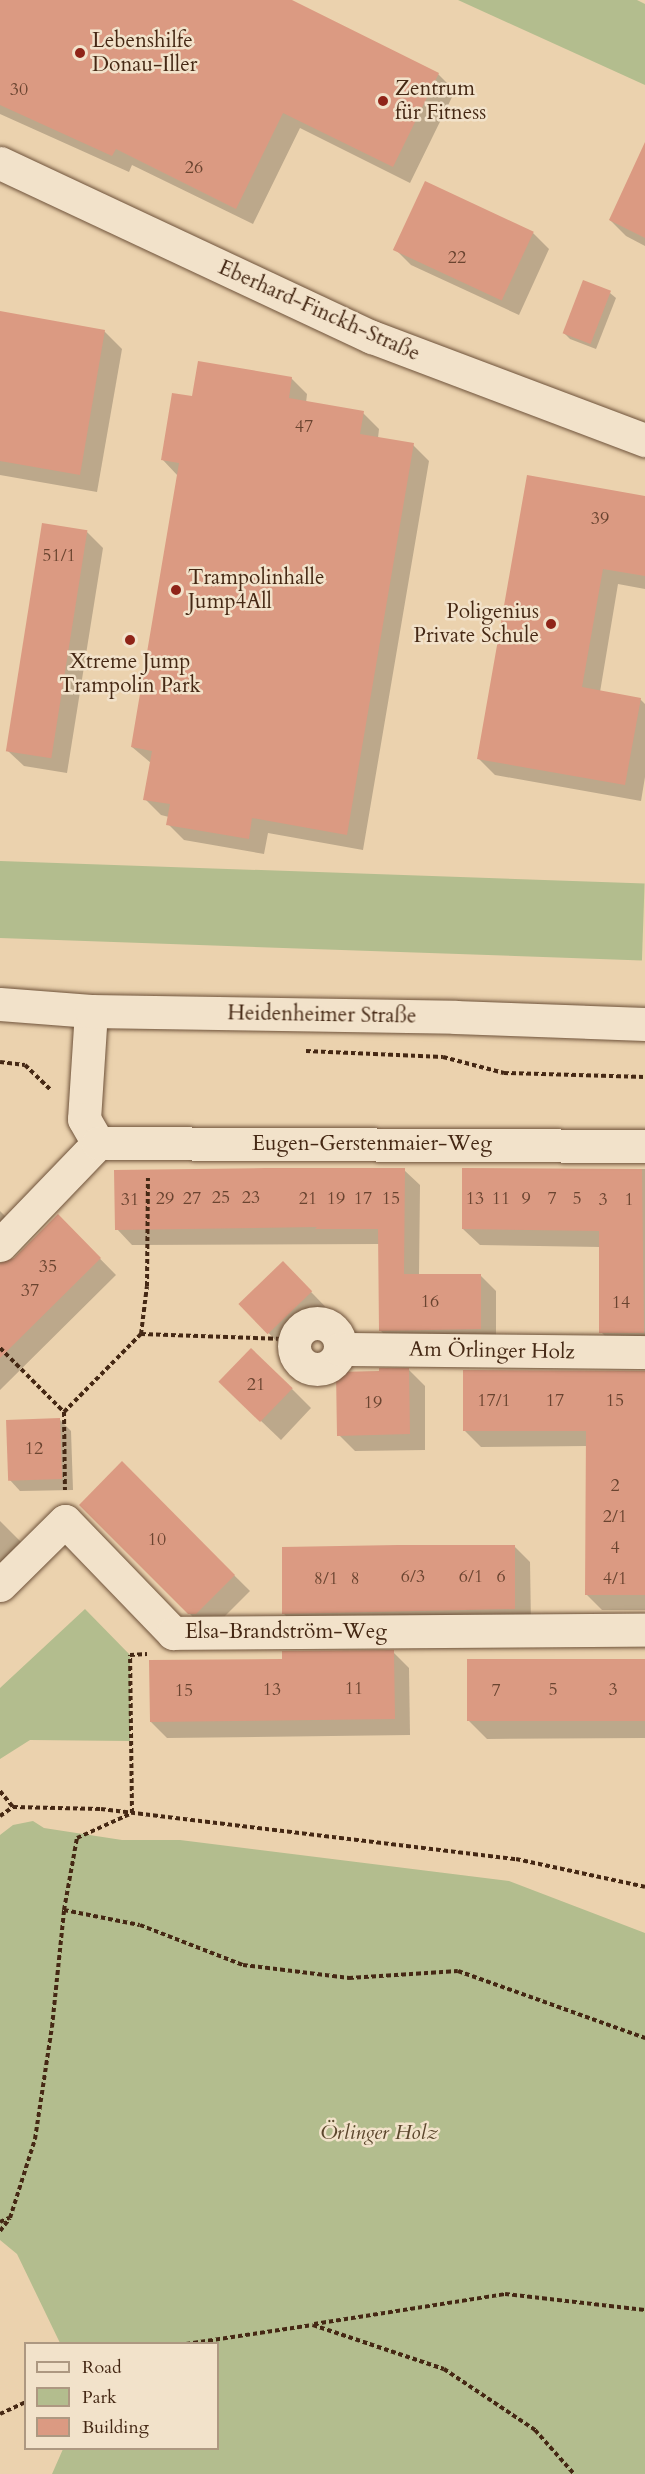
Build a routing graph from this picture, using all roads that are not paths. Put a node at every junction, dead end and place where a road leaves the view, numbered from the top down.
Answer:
1 (0, 163) edge
2 (645, 440) edge
3 (0, 1004) edge
4 (91, 1011) junction
5 (645, 1024) edge
6 (91, 1131) junction
7 (645, 1146) edge
8 (0, 1245) edge
9 (294, 1346) road end
10 (645, 1353) edge
11 (0, 1585) edge
12 (645, 1630) edge

1 - 2 street, Eberhard-Finckh-Straße
3 - 4 street, Heidenheimer Straße
4 - 5 street, Heidenheimer Straße
4 - 6 street
6 - 7 street, Eugen-Gerstenmaier-Weg
6 - 8 street
9 - 10 street, Am Örlinger Holz
11 - 12 street, Elsa-Brandström-Weg

